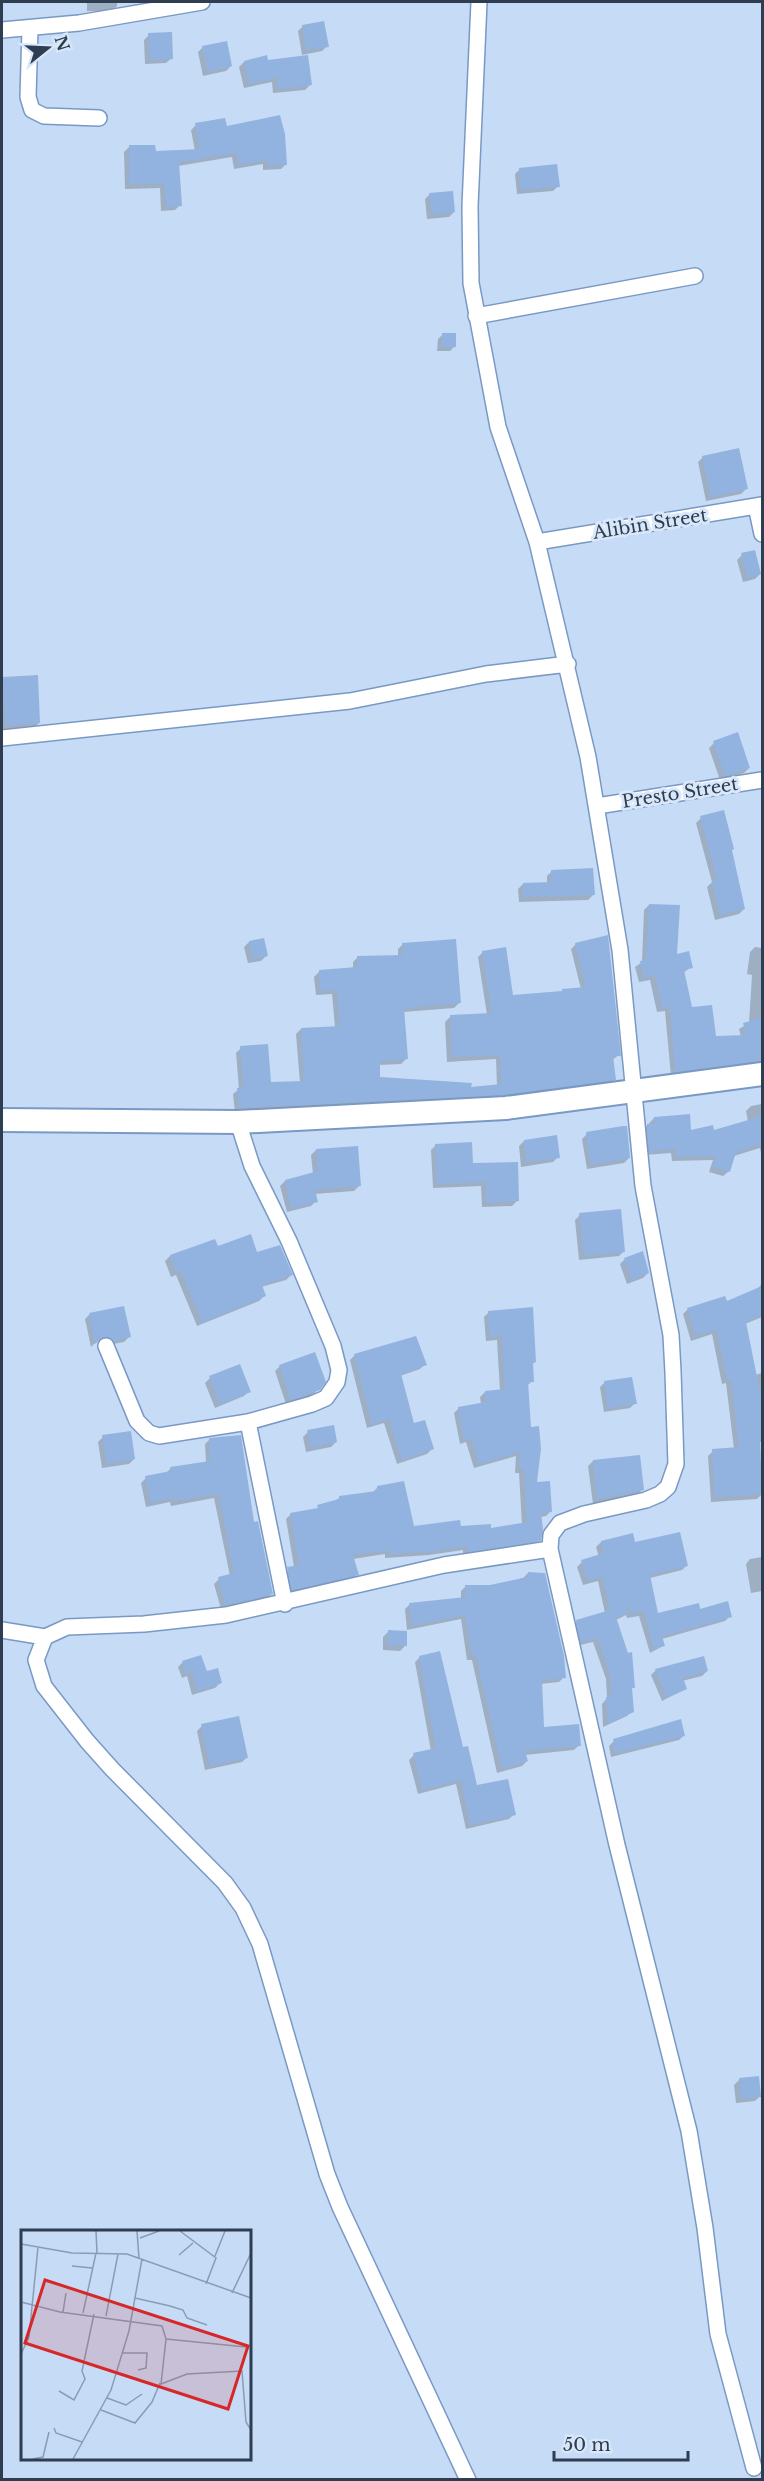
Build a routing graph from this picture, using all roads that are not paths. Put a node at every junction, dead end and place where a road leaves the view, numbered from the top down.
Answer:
1 (202, 2) edge
2 (479, 2) edge
3 (30, 29) junction
4 (2, 30) edge
5 (99, 118) dead end
6 (695, 276) dead end
7 (476, 316) junction
8 (759, 506) edge
9 (762, 534) edge
10 (537, 542) junction
11 (568, 664) junction
12 (2, 738) edge
13 (762, 780) edge
14 (597, 806) junction
15 (762, 1074) edge
16 (632, 1090) junction
17 (2, 1120) edge
18 (238, 1122) junction
19 (106, 1346) dead end
20 (248, 1422) junction
21 (550, 1549) junction
22 (285, 1604) junction
23 (2, 1630) edge
24 (45, 1637) junction
25 (754, 2468) dead end
26 (468, 2480) edge

1 - 3 street
2 - 7 street
3 - 4 street
3 - 5 street
6 - 7 street
7 - 10 street
8 - 9 street
8 - 10 street, Alibin Street
10 - 11 street
11 - 12 street
11 - 14 street
13 - 14 street, Presto Street
14 - 16 street
15 - 16 street
16 - 18 street
16 - 21 street
17 - 18 street
18 - 20 street
19 - 20 street
20 - 22 street
21 - 22 street
21 - 25 street
22 - 24 street
23 - 24 street
24 - 26 street

